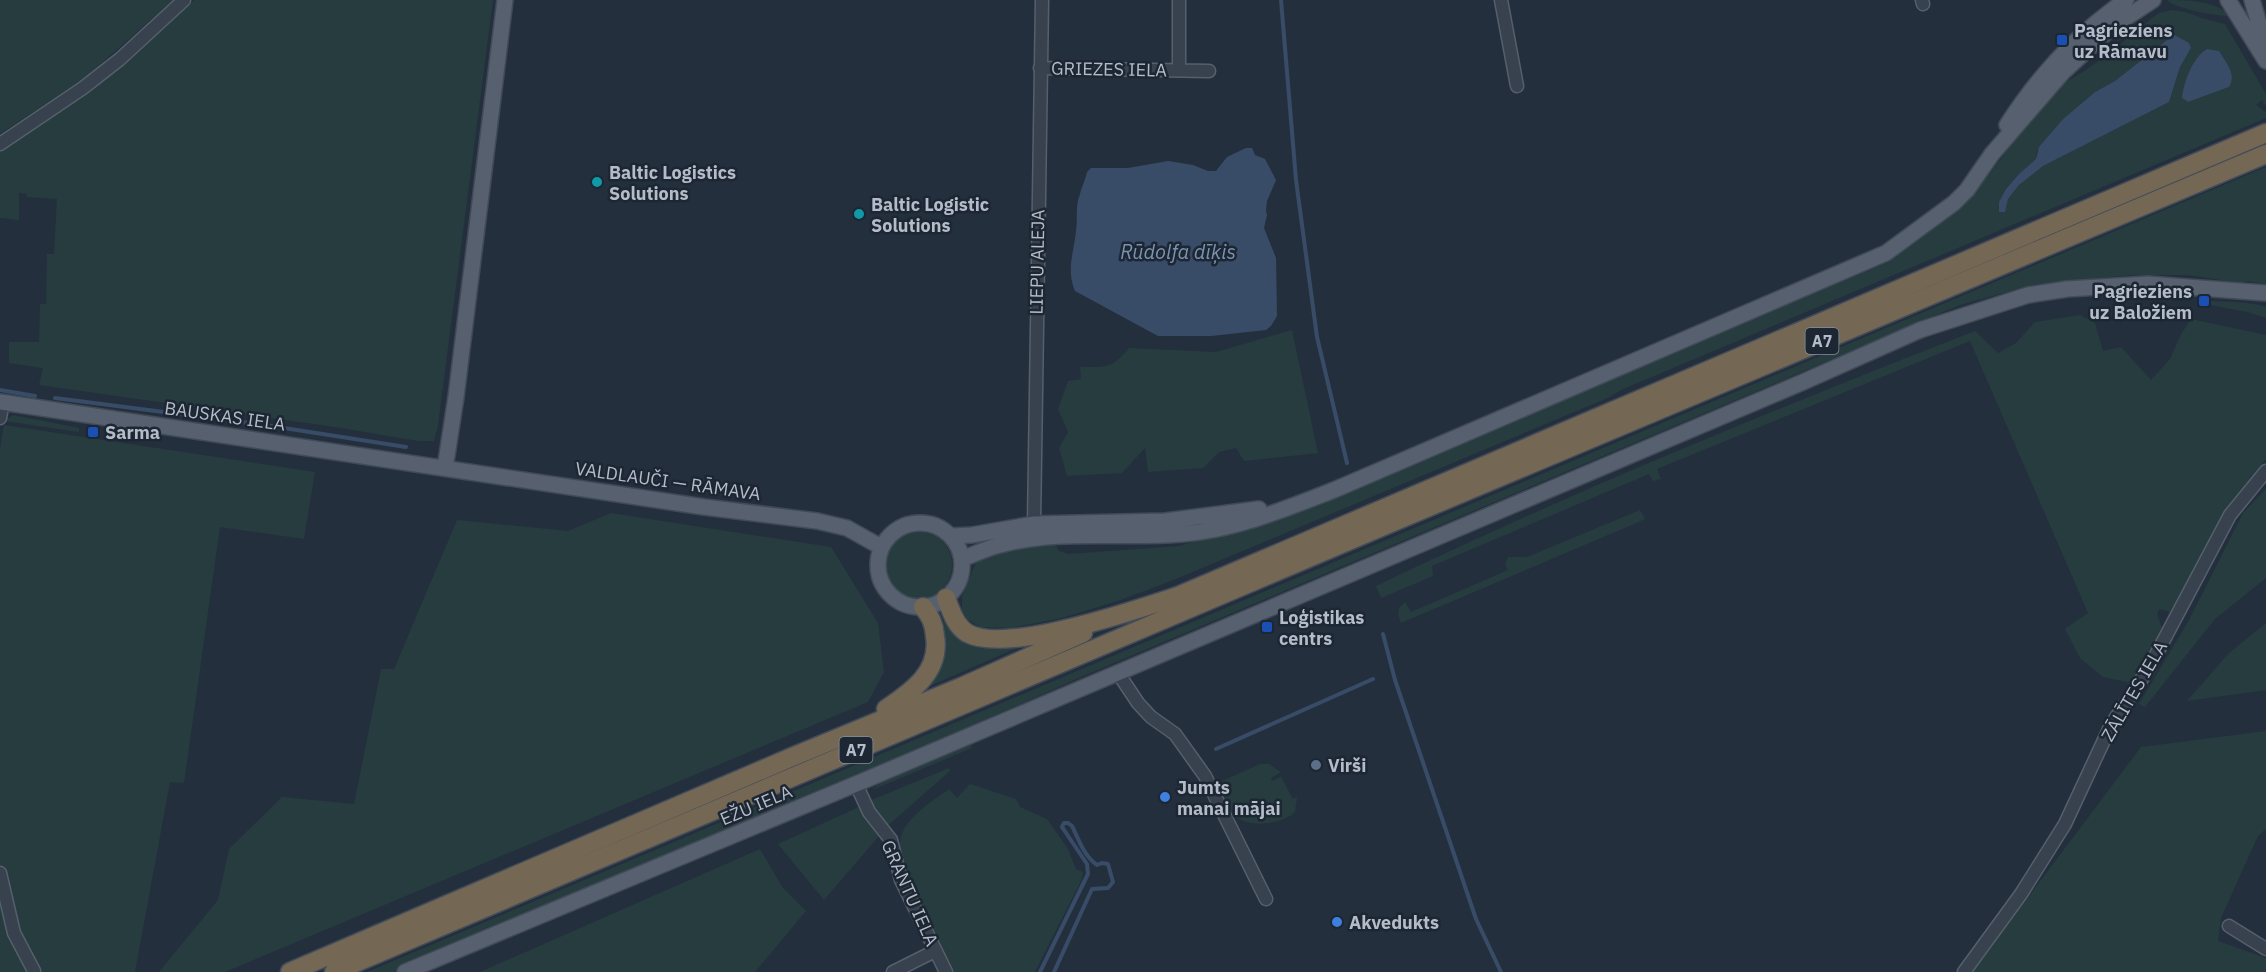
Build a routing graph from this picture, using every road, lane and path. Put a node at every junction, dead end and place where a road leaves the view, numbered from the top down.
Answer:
1 (184, 0) edge
2 (505, 0) edge
3 (1042, 0) edge
4 (1179, 0) edge
5 (1501, 0) edge
6 (2126, 0) edge
7 (2153, 0) edge
8 (2229, 0) edge
9 (2252, 0) edge
10 (2266, 61) edge
11 (1040, 68) junction
12 (1179, 70) junction
13 (1209, 71) dead end
14 (1516, 86) dead end
15 (2266, 133) edge
16 (0, 144) edge
17 (1992, 154) junction
18 (2266, 154) edge
19 (2244, 292) junction
20 (2266, 293) edge
21 (2266, 302) edge
22 (1, 402) edge
23 (0, 418) edge
24 (445, 468) junction
25 (2266, 471) edge
26 (1285, 508) junction
27 (1034, 524) junction
28 (952, 536) junction
29 (881, 547) junction
30 (962, 560) junction
31 (946, 598) junction
32 (923, 607) junction
33 (1134, 610) junction
34 (1118, 673) junction
35 (849, 734) junction
36 (856, 784) junction
37 (0, 873) edge
38 (1266, 899) dead end
39 (2229, 926) dead end
40 (2266, 949) edge
41 (935, 951) junction
42 (34, 971) edge
43 (290, 972) edge
44 (334, 972) edge
45 (405, 972) edge
46 (893, 972) edge
47 (946, 972) edge
48 (1964, 972) edge

1 - 16 street
2 - 24 main road
3 - 11 street, LIEPU ALEJA
4 - 12 street, GRIEZES IELA
5 - 14 street
6 - 17 main road
7 - 17 main road
8 - 10 main road
9 - 10 main road
11 - 12 street, GRIEZES IELA
11 - 27 street, LIEPU ALEJA
12 - 13 street, GRIEZES IELA
15 - 33 highway, A7
17 - 26 main road
18 - 44 highway, A7
19 - 20 main road, EŽU IELA
19 - 21 main road
19 - 34 main road, EŽU IELA
22 - 23 street
22 - 24 main road, BAUSKAS IELA
24 - 29 main road, VALDLAUČI — RĀMAVA
25 - 48 street, ZĀLĪTES IELA
26 - 27 main road
26 - 30 main road
27 - 28 main road
28 - 29 main road
28 - 30 main road
29 - 32 main road
30 - 31 main road
31 - 32 main road
31 - 33 highway
32 - 35 highway
33 - 35 highway, A7
34 - 36 main road, EŽU IELA
34 - 38 street
35 - 43 highway, A7
36 - 41 street, GRANTU IELA
36 - 45 main road, EŽU IELA
37 - 42 street
39 - 40 street
41 - 46 street
41 - 47 street, GRANTU IELA

